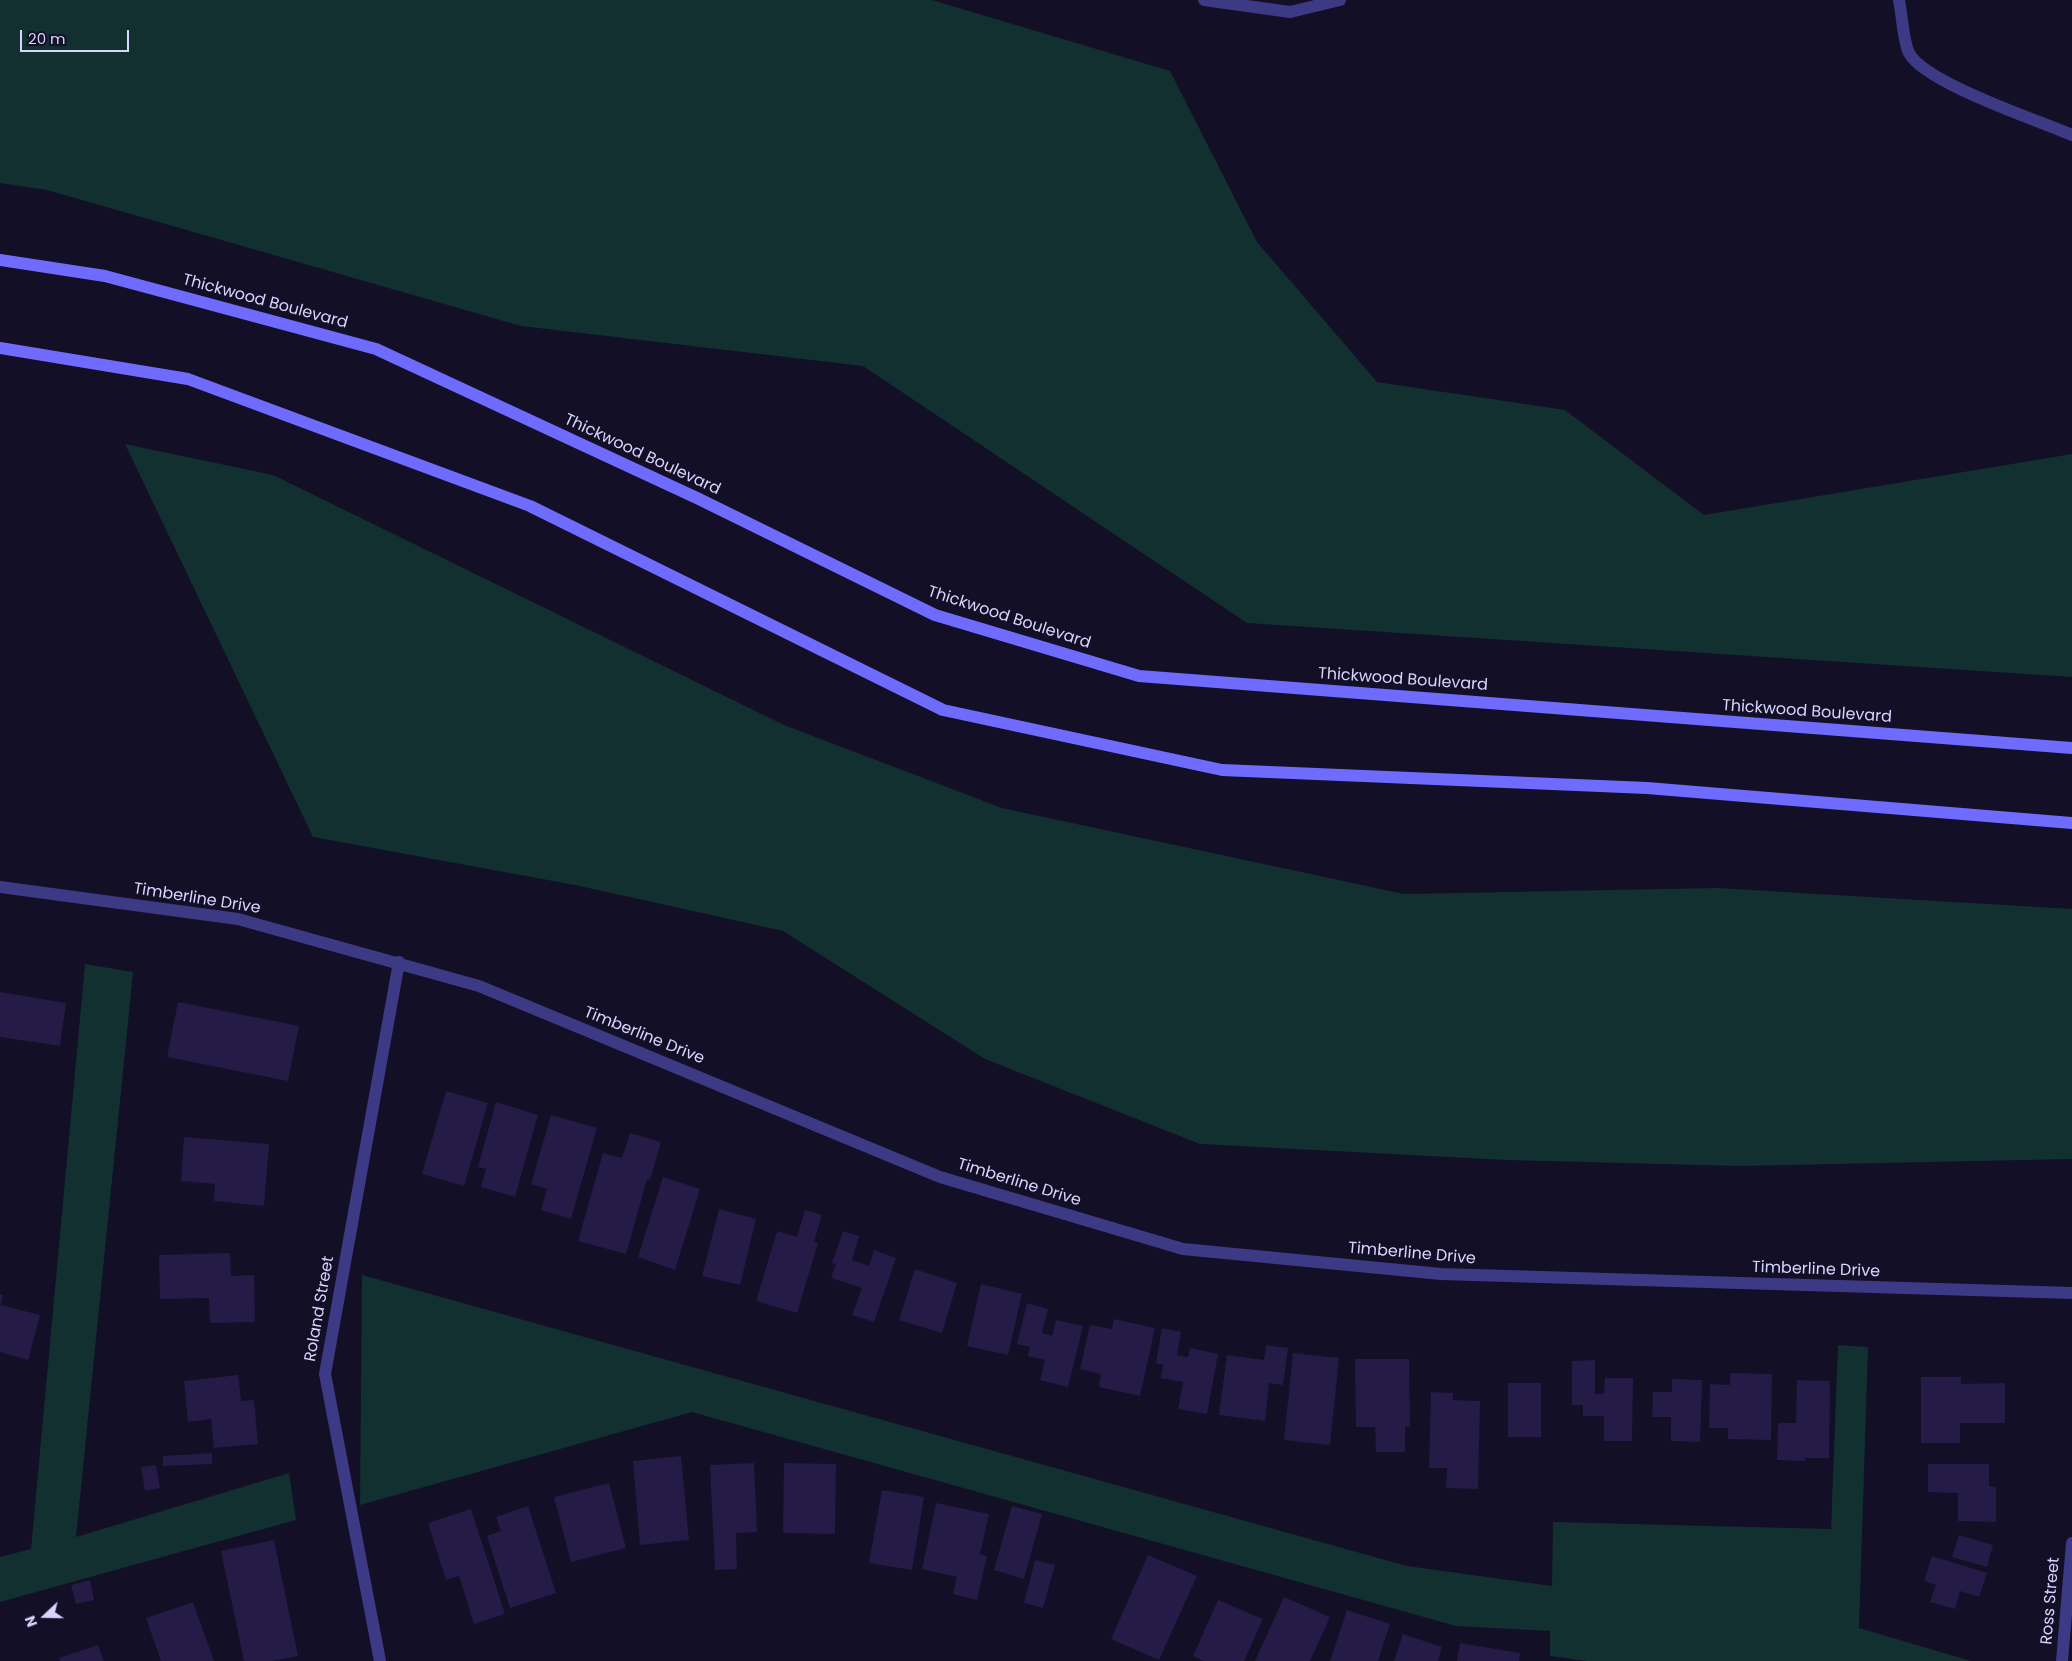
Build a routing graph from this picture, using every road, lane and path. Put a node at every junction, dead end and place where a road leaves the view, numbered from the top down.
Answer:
1 (1204, 0) edge
2 (1340, 0) edge
3 (1899, 0) edge
4 (2072, 134) edge
5 (0, 260) edge
6 (0, 348) edge
7 (2072, 748) edge
8 (2072, 823) edge
9 (0, 887) edge
10 (398, 962) junction
11 (2072, 1294) edge
12 (2072, 1543) edge
13 (380, 1661) edge
14 (2062, 1661) edge

1 - 2 street
3 - 4 street
5 - 7 main road, Thickwood Boulevard
6 - 8 main road
9 - 10 street, Timberline Drive
10 - 11 street, Timberline Drive
10 - 13 street, Roland Street
12 - 14 street, Ross Street

